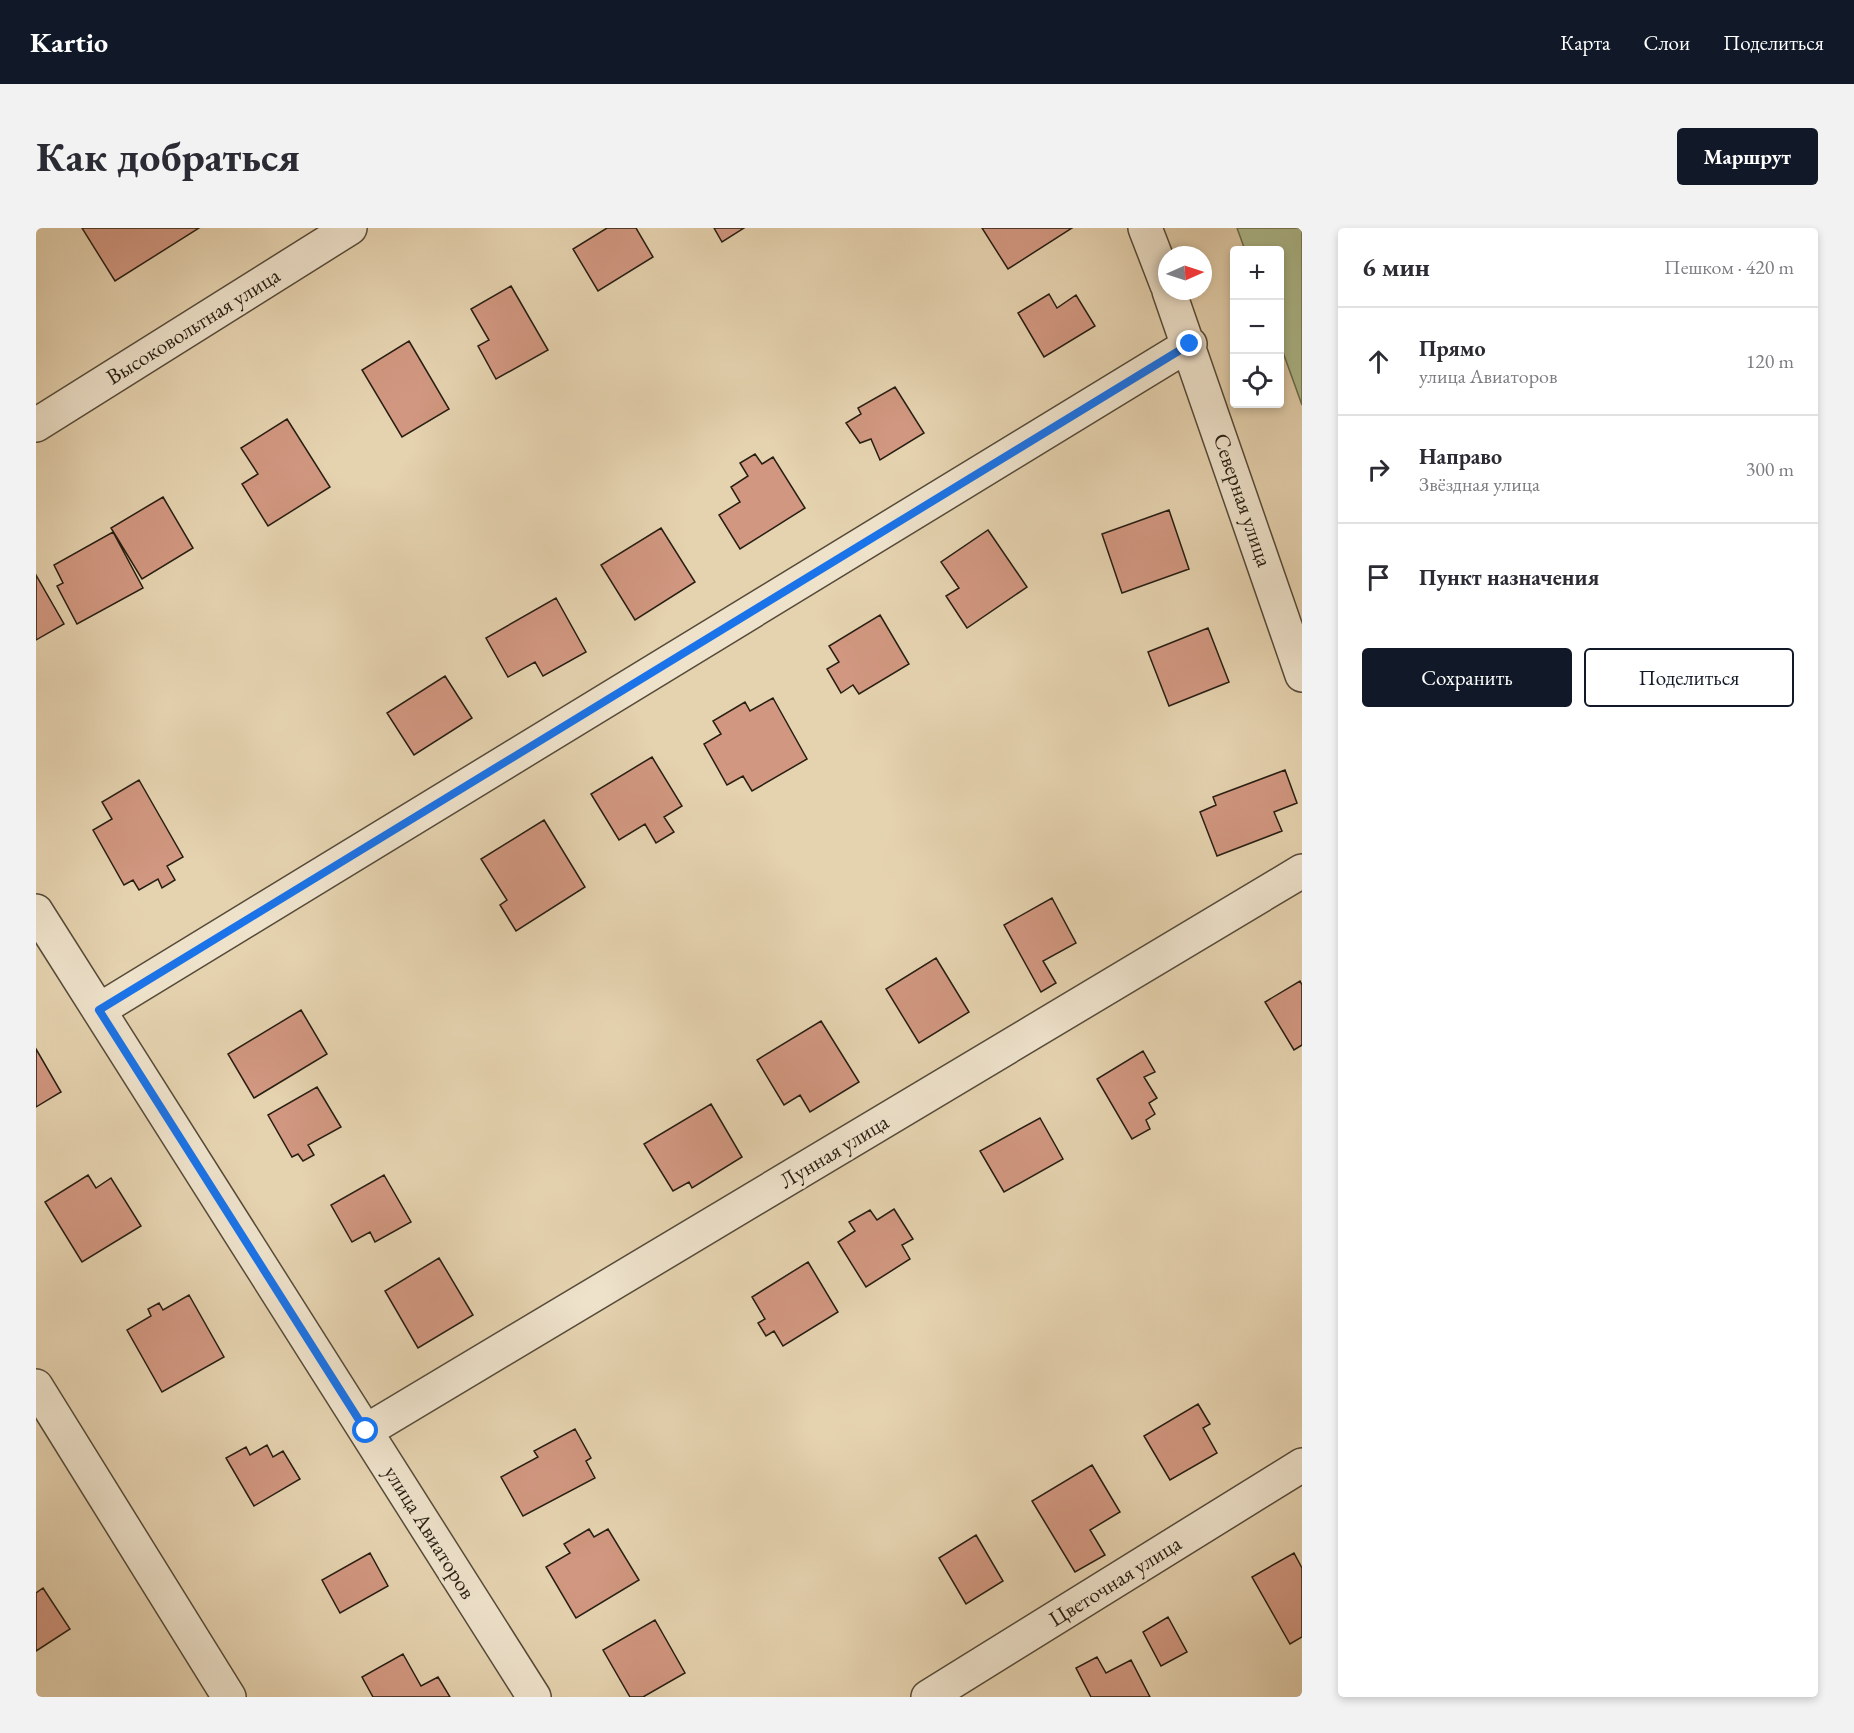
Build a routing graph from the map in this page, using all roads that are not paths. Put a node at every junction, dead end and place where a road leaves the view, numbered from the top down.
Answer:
1 (350, 228) edge
2 (1145, 228) edge
3 (1158, 262) edge
4 (1173, 300) edge
5 (1190, 344) junction
6 (36, 425) edge
7 (1302, 675) edge
8 (1302, 871) edge
9 (36, 910) edge
10 (99, 1010) junction
11 (36, 1386) edge
12 (366, 1431) junction
13 (1302, 1465) edge
14 (229, 1697) edge
15 (534, 1697) edge
16 (928, 1697) edge

1 - 6 street, Высоковольтная улица
2 - 3 street
4 - 5 street, Северная улица
5 - 7 street, Северная улица
5 - 10 street
8 - 12 street, Лунная улица
9 - 10 street, улица Авиаторов
10 - 12 street, улица Авиаторов
11 - 14 street
12 - 15 street, улица Авиаторов
13 - 16 street, Цветочная улица

